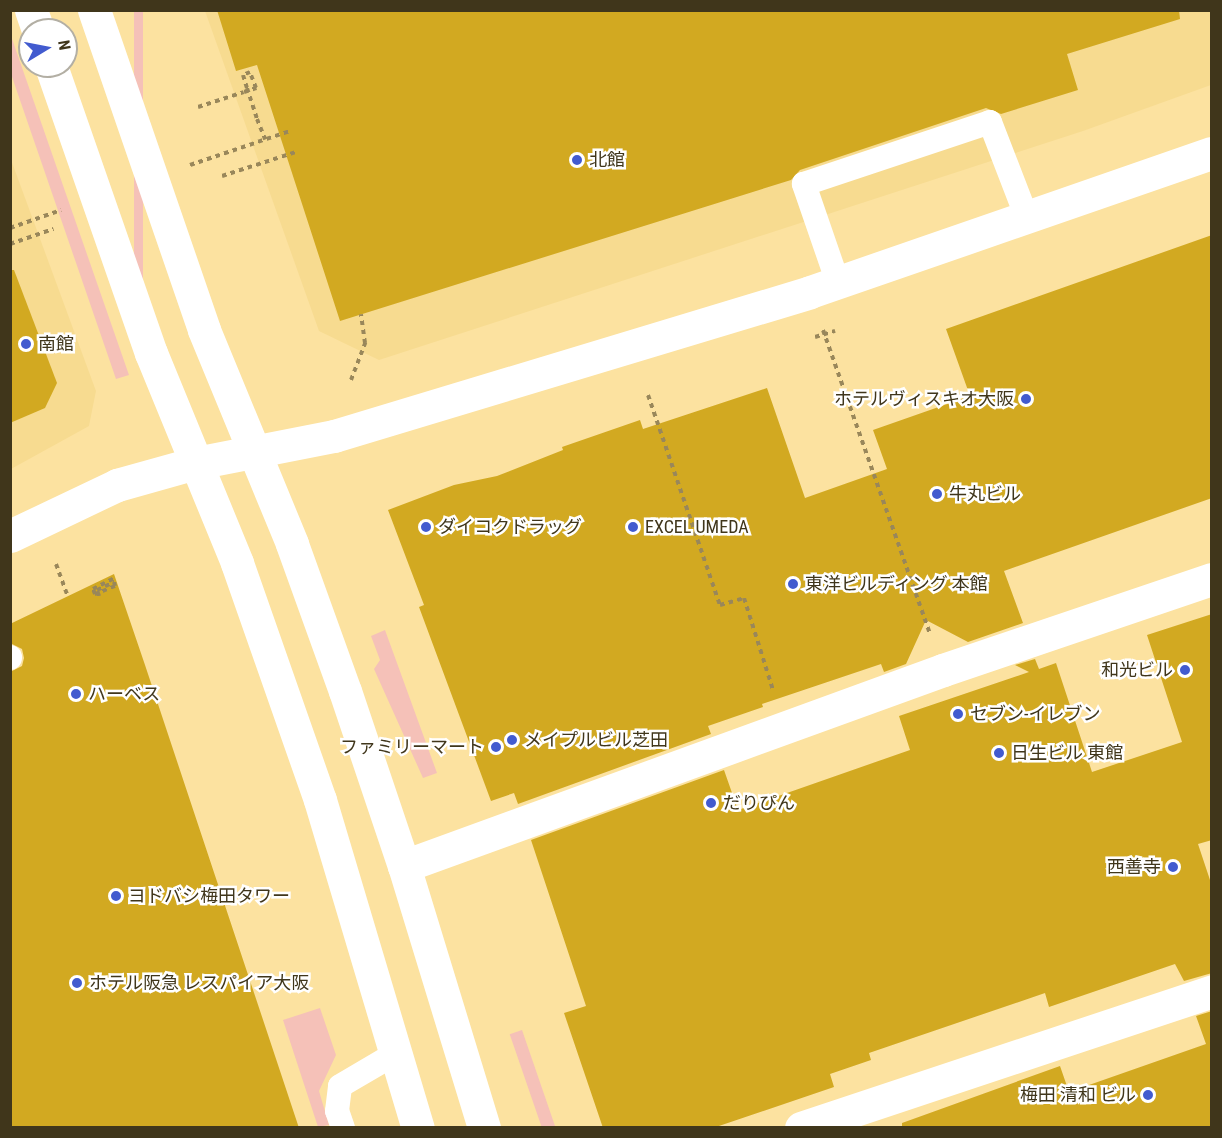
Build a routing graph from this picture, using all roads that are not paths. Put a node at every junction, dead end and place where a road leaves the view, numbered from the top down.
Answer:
1 (94, 10) edge
2 (55, 78) edge
3 (1212, 153) edge
4 (1026, 218) junction
5 (824, 288) junction
6 (252, 451) junction
7 (196, 463) junction
8 (10, 536) edge
9 (1212, 579) edge
10 (404, 866) junction
11 (1212, 991) edge
12 (393, 1055) junction
13 (343, 1128) edge
14 (418, 1128) edge
15 (484, 1128) edge
16 (801, 1128) edge

1 - 6 street
2 - 7 street
3 - 4 street
4 - 5 street
4 - 5 lane
5 - 6 street
6 - 7 street
6 - 10 street
7 - 8 street
7 - 12 street
9 - 10 street
10 - 15 street
11 - 16 street
12 - 13 lane
12 - 14 street

